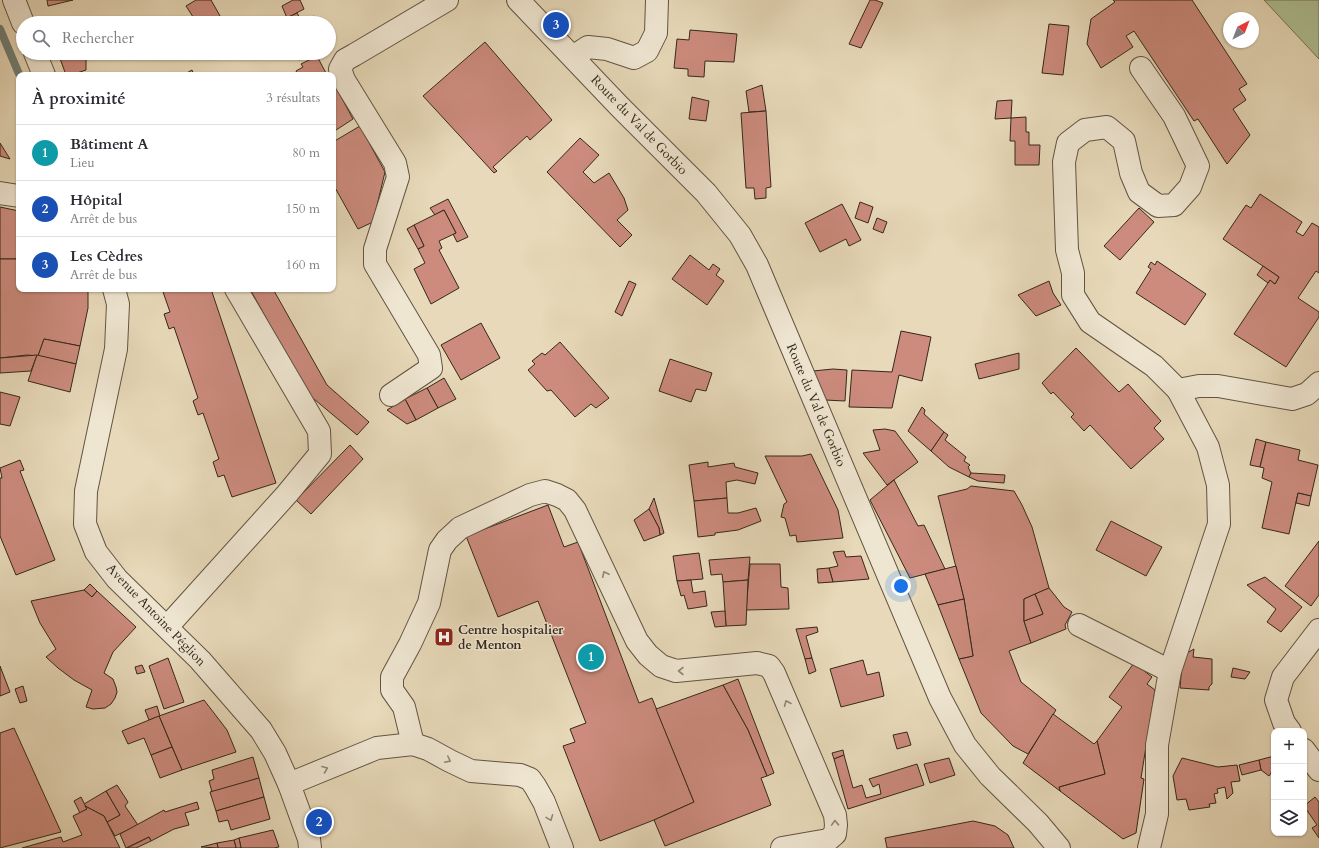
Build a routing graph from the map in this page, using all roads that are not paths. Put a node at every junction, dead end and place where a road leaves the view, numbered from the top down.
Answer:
1 (14, 0) edge
2 (447, 0) edge
3 (518, 0) edge
4 (658, 0) edge
5 (20, 16) edge
6 (573, 57) junction
7 (38, 60) edge
8 (1141, 68) dead end
9 (43, 72) edge
10 (0, 193) edge
11 (16, 196) edge
12 (115, 292) edge
13 (238, 292) edge
14 (1319, 383) edge
15 (1178, 390) junction
16 (391, 395) dead end
17 (1079, 625) dead end
18 (167, 627) junction
19 (1319, 630) edge
20 (1170, 671) junction
21 (1288, 728) edge
22 (413, 744) junction
23 (1307, 754) edge
24 (1319, 770) edge
25 (289, 784) junction
26 (310, 848) edge
27 (562, 848) edge
28 (782, 848) edge
29 (1059, 848) edge
30 (1150, 848) edge

1 - 5 street
2 - 16 street
3 - 6 street, Route du Val de Gorbio
4 - 6 street
6 - 29 street, Route du Val de Gorbio
7 - 9 street
8 - 15 street
10 - 11 street
12 - 18 street, Avenue Antoine Péglion
13 - 18 street
14 - 15 street
15 - 20 street
17 - 20 street
18 - 25 street, Avenue Antoine Péglion
19 - 21 street
20 - 30 street
25 -> 22 street
22 -> 27 street
28 -> 22 street
23 - 24 street
25 - 26 street, Avenue Antoine Péglion

